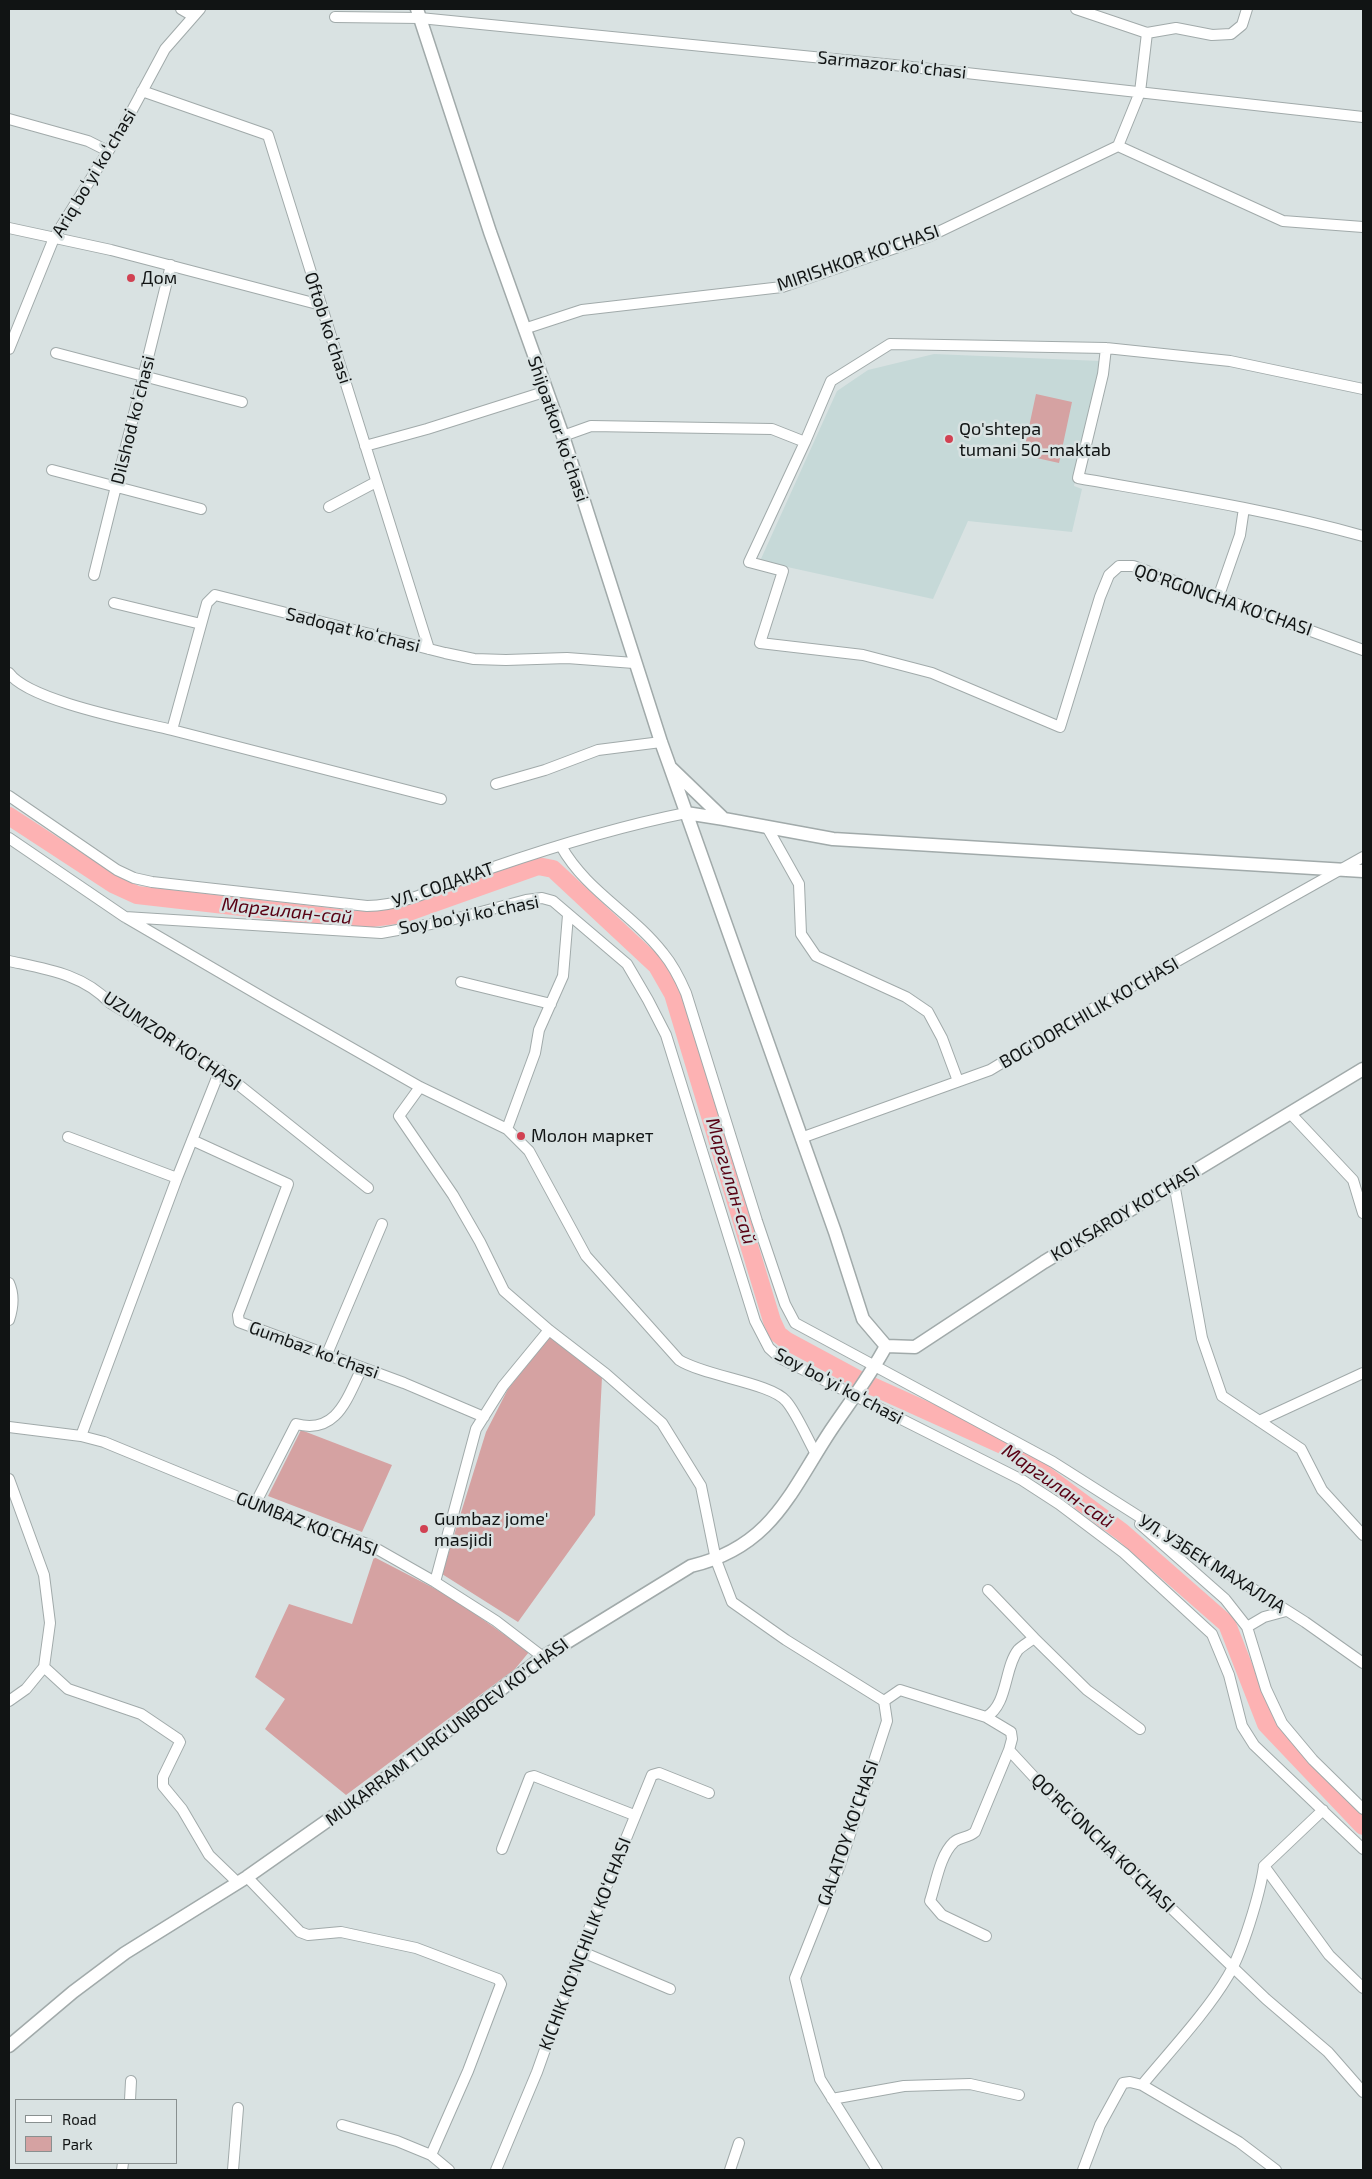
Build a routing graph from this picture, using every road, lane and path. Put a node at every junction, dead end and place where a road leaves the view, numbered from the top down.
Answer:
1 (181, 9) edge
2 (1076, 9) edge
3 (1247, 9) edge
4 (196, 12) edge
5 (418, 14) edge
6 (335, 17) dead end
7 (1147, 33) junction
8 (142, 91) junction
9 (1140, 92) junction
10 (1363, 117) edge
11 (9, 119) edge
12 (1118, 146) junction
13 (108, 150) junction
14 (1363, 227) edge
15 (9, 228) edge
16 (54, 238) junction
17 (171, 266) junction
18 (321, 305) junction
19 (524, 329) junction
20 (1106, 348) junction
21 (9, 349) edge
22 (56, 353) dead end
23 (144, 377) junction
24 (1363, 389) edge
25 (547, 391) junction
26 (242, 402) dead end
27 (563, 436) junction
28 (805, 442) junction
29 (365, 446) junction
30 (52, 470) dead end
31 (376, 482) junction
32 (116, 486) junction
33 (329, 507) dead end
34 (1244, 508) junction
35 (201, 509) dead end
36 (1363, 536) edge
37 (94, 575) dead end
38 (1218, 598) junction
39 (114, 603) dead end
40 (201, 624) junction
41 (429, 649) junction
42 (1363, 650) edge
43 (634, 663) junction
44 (9, 673) edge
45 (172, 730) junction
46 (661, 742) junction
47 (670, 768) junction
48 (496, 784) dead end
49 (9, 796) edge
50 (441, 799) dead end
51 (686, 813) junction
52 (730, 820) junction
53 (767, 827) junction
54 (9, 838) edge
55 (561, 846) junction
56 (1363, 857) edge
57 (1343, 869) junction
58 (1363, 871) edge
59 (568, 915) junction
60 (125, 916) junction
61 (9, 961) edge
62 (461, 982) dead end
63 (551, 1004) junction
64 (1363, 1069) edge
65 (220, 1070) junction
66 (958, 1081) junction
67 (420, 1087) junction
68 (1290, 1113) junction
69 (507, 1129) junction
70 (68, 1137) dead end
71 (801, 1138) junction
72 (192, 1140) junction
73 (177, 1178) junction
74 (1174, 1183) junction
75 (368, 1188) dead end
76 (1363, 1213) edge
77 (382, 1224) dead end
78 (9, 1283) edge
79 (9, 1320) edge
80 (549, 1330) junction
81 (886, 1346) junction
82 (327, 1354) junction
83 (875, 1366) junction
84 (362, 1368) junction
85 (1363, 1373) edge
86 (854, 1396) junction
87 (484, 1417) junction
88 (1259, 1421) junction
89 (9, 1427) edge
90 (81, 1436) junction
91 (816, 1454) junction
92 (9, 1479) edge
93 (1108, 1498) junction
94 (255, 1504) junction
95 (1363, 1535) edge
96 (716, 1560) junction
97 (435, 1582) junction
98 (988, 1590) dead end
99 (1286, 1611) junction
100 (1247, 1627) junction
101 (1034, 1638) junction
102 (542, 1657) junction
103 (1363, 1663) edge
104 (44, 1667) junction
105 (9, 1701) edge
106 (884, 1701) junction
107 (986, 1717) junction
108 (1140, 1729) dead end
109 (1009, 1750) junction
110 (709, 1793) dead end
111 (1363, 1809) edge
112 (1323, 1810) junction
113 (634, 1815) junction
114 (502, 1849) dead end
115 (1363, 1849) edge
116 (1264, 1866) junction
117 (242, 1880) junction
118 (986, 1936) dead end
119 (580, 1952) junction
120 (1233, 1967) junction
121 (1363, 1988) edge
122 (670, 1989) dead end
123 (9, 2046) edge
124 (131, 2081) dead end
125 (1142, 2085) junction
126 (1363, 2092) edge
127 (1019, 2095) dead end
128 (130, 2099) edge
129 (832, 2099) junction
130 (238, 2108) dead end
131 (342, 2125) dead end
132 (739, 2143) dead end
133 (431, 2155) junction
134 (233, 2170) edge
135 (449, 2170) edge
136 (496, 2170) edge
137 (730, 2170) edge
138 (877, 2170) edge
139 (1084, 2170) edge
140 (1276, 2170) edge

1 - 4 street
2 - 7 street
3 - 7 street
4 - 8 street, Ariq boʻyi koʻchasi
5 - 6 street, Sarmazor koʻchasi
5 - 9 street, Sarmazor koʻchasi
5 - 19 street, Shijoatkor koʻchasi
7 - 9 street
8 - 13 street, Ariq boʻyi koʻchasi
8 - 18 street, Oftob koʻchasi
9 - 10 street, Sarmazor koʻchasi
9 - 12 street
11 - 13 street
12 - 14 street
12 - 19 street, MIRISHKOR KO'CHASI
13 - 16 street, Ariq boʻyi koʻchasi
15 - 16 street
16 - 17 street
16 - 21 street, Ariq boʻyi koʻchasi
17 - 18 street
17 - 23 street, Dilshod koʻchasi
18 - 29 street, Oftob koʻchasi
19 - 25 street, Shijoatkor koʻchasi
20 - 24 street, QO'RGONCHA KO'CHASI
20 - 28 street, QO'RGONCHA KO'CHASI
20 - 34 street
22 - 23 street
23 - 26 street
23 - 32 street, Dilshod koʻchasi
25 - 27 street, Shijoatkor koʻchasi
25 - 29 street
27 - 28 street
27 - 43 street, Shijoatkor koʻchasi
28 - 38 street, QO'RGONCHA KO'CHASI
29 - 31 street, Oftob koʻchasi
30 - 32 street
31 - 33 street
31 - 41 street, Oftob koʻchasi
32 - 35 street
32 - 37 street, Dilshod koʻchasi
34 - 36 street
34 - 38 street
38 - 42 street, QO'RGONCHA KO'CHASI
39 - 40 street
40 - 41 street, Sadoqat koʻchasi
40 - 45 street, Sadoqat koʻchasi
41 - 43 street, Sadoqat koʻchasi
43 - 46 street, Shijoatkor koʻchasi
44 - 45 street
45 - 50 street
46 - 47 street, Shijoatkor koʻchasi
46 - 48 street
47 - 51 street
47 - 52 street, Shijoatkor koʻchasi
49 - 55 street, УЛ. СОДАКАТ
51 - 52 street
51 - 55 street, УЛ. СОДАКАТ
51 - 71 street
52 - 53 street
53 - 57 street
53 - 66 street
54 - 60 street, Soy boʻyi koʻchasi
55 - 83 street, УЛ. УЗБЕК МАХАЛЛА
56 - 57 street, BOG'DORCHILIK KO'CHASI
57 - 58 street
57 - 66 street, BOG'DORCHILIK KO'CHASI
59 - 60 street, Soy boʻyi koʻchasi
59 - 63 street
59 - 86 street, Soy boʻyi koʻchasi
60 - 67 street, Soy boʻyi koʻchasi
61 - 65 street, UZUMZOR KO'CHASI
62 - 63 street
63 - 69 street
64 - 68 street, KO'KSAROY KO'CHASI
65 - 72 street
65 - 75 street, UZUMZOR KO'CHASI
66 - 71 street, BOG'DORCHILIK KO'CHASI
67 - 69 street, Soy boʻyi koʻchasi
67 - 80 street
68 - 74 street, KO'KSAROY KO'CHASI
68 - 76 street
69 - 91 street, Soy boʻyi koʻchasi
70 - 73 street
71 - 81 street
72 - 73 street
72 - 82 street, Gumbaz koʻchasi
73 - 90 street
74 - 81 street, KO'KSAROY KO'CHASI
74 - 88 street
77 - 82 street
78 - 79 street
80 - 87 street
80 - 96 street
81 - 83 street, MUKARRAM TURG'UNBOEV KO'CHASI
82 - 84 street, Gumbaz koʻchasi
83 - 86 street, MUKARRAM TURG'UNBOEV KO'CHASI
83 - 93 street, УЛ. УЗБЕК МАХАЛЛА
84 - 87 street, Gumbaz koʻchasi
84 - 94 street
85 - 88 street
86 - 91 street, MUKARRAM TURG'UNBOEV KO'CHASI
86 - 112 street, Soy boʻyi koʻchasi
87 - 97 street
88 - 95 street
89 - 90 street, GUMBAZ KO'CHASI
90 - 94 street, GUMBAZ KO'CHASI
91 - 96 street, MUKARRAM TURG'UNBOEV KO'CHASI
92 - 104 street
93 - 99 street, УЛ. УЗБЕК МАХАЛЛА
93 - 100 street
94 - 97 street, GUMBAZ KO'CHASI
96 - 102 street, MUKARRAM TURG'UNBOEV KO'CHASI
96 - 106 street
97 - 102 street, GUMBAZ KO'CHASI
98 - 101 street
99 - 100 street
99 - 103 street, УЛ. УЗБЕК МАХАЛЛА
100 - 111 street
101 - 107 street
101 - 108 street
102 - 117 street, MUKARRAM TURG'UNBOEV KO'CHASI
104 - 105 street
104 - 117 street
106 - 107 street
106 - 129 street, GALATOY KO'CHASI
107 - 109 street
109 - 118 street
109 - 120 street, QO‘RG‘ONCHA KO‘CHASI
110 - 113 street, KICHIK KO‘NCHILIK KO‘CHASI
112 - 115 street, Soy boʻyi koʻchasi
112 - 116 street
113 - 114 street
113 - 119 street, KICHIK KO‘NCHILIK KO‘CHASI
116 - 120 street
116 - 121 street
117 - 123 street, MUKARRAM TURG'UNBOEV KO'CHASI
117 - 133 street
119 - 122 street
119 - 136 street, KICHIK KO‘NCHILIK KO‘CHASI
120 - 125 street
120 - 126 street, QO‘RG‘ONCHA KO‘CHASI
124 - 128 street
125 - 139 street
125 - 140 street
127 - 129 street
129 - 138 street, GALATOY KO'CHASI
130 - 134 street
131 - 133 street
132 - 137 street
133 - 135 street

